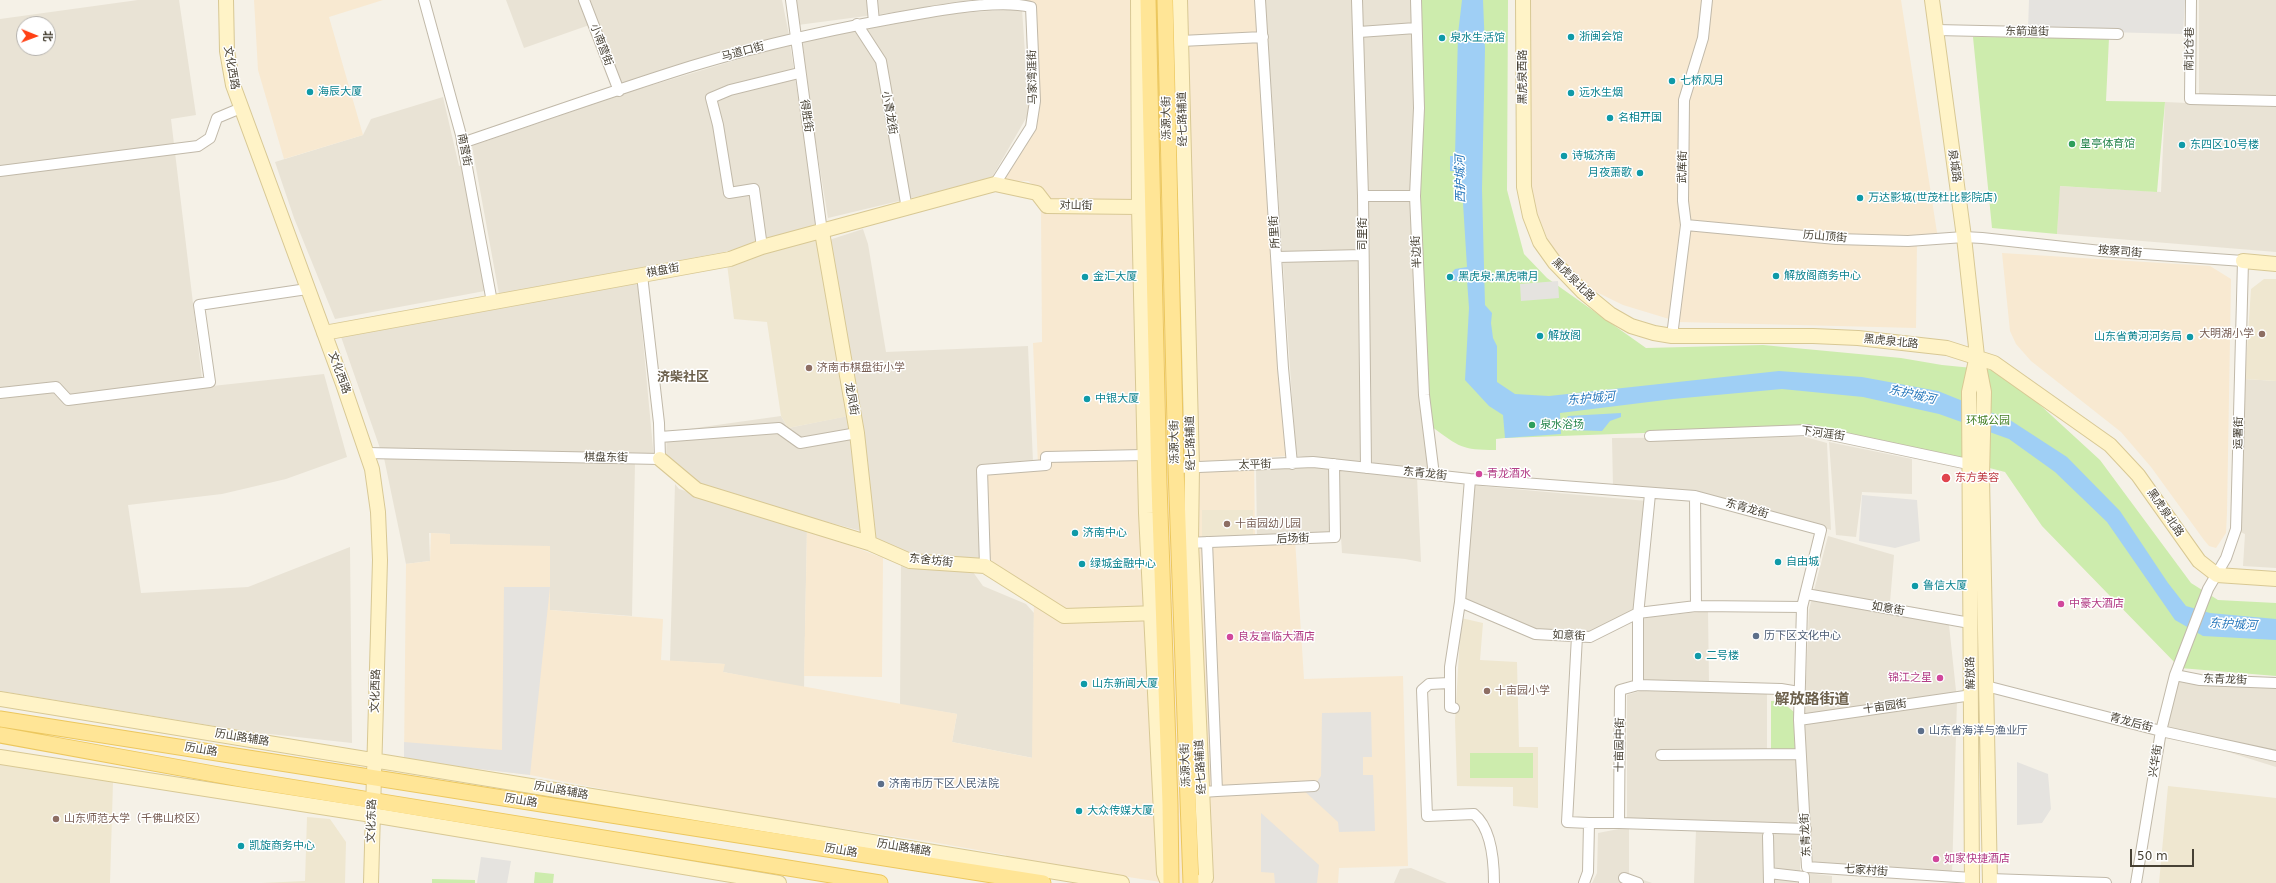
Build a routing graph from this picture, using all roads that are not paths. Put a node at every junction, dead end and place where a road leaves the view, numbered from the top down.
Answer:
1 (226, 0) edge
2 (424, 0) edge
3 (584, 0) edge
4 (791, 0) edge
5 (872, 0) edge
6 (1138, 0) edge
7 (1148, 0) edge
8 (1165, 0) edge
9 (1180, 0) edge
10 (1260, 0) edge
11 (1357, 0) edge
12 (1416, 0) edge
13 (1523, 0) edge
14 (1707, 0) edge
15 (1932, 0) edge
16 (2191, 0) edge
17 (998, 1) edge
18 (1031, 7) joint
19 (874, 22) junction
20 (857, 24) junction
21 (1416, 28) junction
22 (1936, 30) junction
23 (1359, 32) junction
24 (2118, 34) dead end
25 (1263, 37) junction
26 (796, 38) junction
27 (1181, 41) junction
28 (799, 73) junction
29 (619, 90) junction
30 (2276, 102) edge
31 (241, 108) junction
32 (462, 142) junction
33 (1524, 154) joint
34 (0, 171) edge
35 (995, 184) junction
36 (1363, 196) junction
37 (1415, 196) junction
38 (1139, 207) junction
39 (907, 208) junction
40 (1686, 225) junction
41 (822, 232) junction
42 (1964, 237) junction
43 (762, 247) junction
44 (1363, 255) junction
45 (1277, 257) junction
46 (2243, 261) junction
47 (2276, 264) edge
48 (642, 275) junction
49 (307, 289) junction
50 (492, 302) junction
51 (324, 333) junction
52 (1672, 336) junction
53 (1977, 356) junction
54 (0, 393) edge
55 (858, 433) junction
56 (1650, 436) dead end
57 (660, 438) junction
58 (366, 453) junction
59 (1144, 455) junction
60 (660, 459) junction
61 (1292, 464) junction
62 (1334, 464) junction
63 (1968, 464) junction
64 (1192, 467) junction
65 (1176, 468) junction
66 (1366, 468) junction
67 (1434, 475) junction
68 (1470, 479) junction
69 (1650, 494) junction
70 (1695, 496) junction
71 (1207, 542) junction
72 (869, 543) junction
73 (1185, 543) junction
74 (985, 566) junction
75 (2216, 575) junction
76 (2276, 579) edge
77 (1806, 594) junction
78 (2205, 597) joint
79 (1460, 602) junction
80 (1696, 606) junction
81 (1802, 607) junction
82 (1156, 613) junction
83 (1638, 613) junction
84 (1970, 623) junction
85 (1577, 636) junction
86 (2175, 675) junction
87 (2276, 682) edge
88 (1449, 683) junction
89 (1638, 685) junction
90 (1986, 686) junction
91 (1799, 692) junction
92 (1972, 695) junction
93 (0, 698) edge
94 (1454, 708) dead end
95 (0, 719) edge
96 (1799, 720) junction
97 (2161, 731) junction
98 (0, 735) edge
99 (1800, 754) junction
100 (1661, 755) dead end
101 (2276, 756) edge
102 (0, 757) edge
103 (375, 759) junction
104 (375, 778) junction
105 (1314, 786) dead end
106 (1217, 791) junction
107 (1202, 792) junction
108 (372, 808) junction
109 (1589, 823) junction
110 (1619, 823) junction
111 (1806, 829) junction
112 (1768, 836) dead end
113 (1807, 867) joint
114 (1624, 878) dead end
115 (1769, 878) edge
116 (1972, 880) edge
117 (1990, 881) edge
118 (371, 883) edge
119 (779, 883) edge
120 (880, 883) edge
121 (1043, 883) edge
122 (1122, 883) edge
123 (1170, 883) edge
124 (1191, 883) edge
125 (1200, 883) edge
126 (1494, 883) edge
127 (1584, 883) edge
128 (1638, 883) edge
129 (1804, 883) edge
130 (2106, 883) edge
131 (2136, 883) edge

1 - 31 street, 文化西路
2 - 32 street, 南营街
3 - 29 street, 小南营街
4 - 26 street, 得胜街
5 - 19 street
6 - 38 street
7 - 82 main road, 泺源大街
8 - 65 main road, 泺源大街
9 - 27 street, 经七路辅道
10 - 25 street, 所里街
11 - 23 street, 司里街
12 - 21 street, 半边街
13 - 33 street, 黑虎泉西路
14 - 40 street, 武库街
15 - 22 street, 泉城路
16 - 30 street, 南北仓巷
17 - 18 street, 马道口街
17 - 19 street, 马道口街
18 - 35 street, 马家湾涯街
19 - 20 street, 马道口街
20 - 26 street, 马道口街
20 - 39 street, 小青龙街
21 - 23 street
21 - 37 street, 半边街
22 - 24 street, 东箭道街
22 - 42 street, 泉城路
23 - 36 street, 司里街
25 - 27 street
25 - 45 street, 所里街
26 - 28 street, 得胜街
26 - 29 street, 马道口街
27 - 64 street, 经七路辅道
28 - 41 street, 得胜街
28 - 43 street
29 - 32 street, 马道口街
31 - 34 street
31 - 49 street, 文化西路
32 - 50 street, 南营街
33 - 52 street, 黑虎泉北路
35 - 38 street, 对山街
35 - 39 street, 棋盘街
36 - 37 street
36 - 44 street, 司里街
37 - 67 street, 半边街
38 - 59 street
39 - 41 street, 棋盘街
40 - 42 street, 历山顶街
40 - 52 street, 武库街
41 - 43 street, 棋盘街
41 - 55 street, 龙凤街
42 - 46 street, 按察司街
42 - 53 street, 泉城路
43 - 48 street, 棋盘街
44 - 45 street
44 - 66 street, 司里街
45 - 61 street, 所里街
46 - 47 street, 按察司街
46 - 75 street, 运署街
48 - 50 street, 棋盘街
48 - 57 street
49 - 51 street, 文化西路
49 - 54 street
50 - 51 street, 棋盘街
51 - 58 street, 文化西路
52 - 53 street, 黑虎泉北路
53 - 63 street, 解放路
53 - 75 street, 黑虎泉北路
53 - 90 street, 解放路
55 - 57 street
55 - 72 street, 龙凤街
56 - 63 street, 下河涯街
57 - 60 street
58 - 60 street, 棋盘东街
58 - 103 street, 文化西路
59 - 74 street
59 - 82 street
60 - 72 street, 东舍坊街
61 - 62 street, 太平街
61 - 64 street, 太平街
62 - 66 street, 东青龙街
62 - 71 street, 后场街
63 - 84 street, 解放路
64 - 65 street, 太平街
64 - 73 street, 经七路辅道
65 - 73 main road, 泺源大街
66 - 67 street, 东青龙街
67 - 68 street, 东青龙街
68 - 69 street, 东青龙街
68 - 79 street
69 - 70 street, 东青龙街
69 - 83 street
70 - 77 street, 东青龙街
70 - 80 street
71 - 73 street, 后场街
71 - 106 street
72 - 74 street, 东舍坊街
73 - 107 street, 经七路辅道
73 - 124 main road, 泺源大街
74 - 82 street, 东舍坊街
75 - 76 street
75 - 78 street, 运署街
77 - 81 street, 东青龙街
77 - 84 street, 如意街
78 - 86 street, 兴华街
79 - 85 street, 如意街
79 - 88 street
80 - 81 street, 如意街
80 - 83 street, 如意街
81 - 91 street, 东青龙街
82 - 123 main road, 泺源大街
83 - 85 street, 如意街
83 - 89 street
84 - 92 street, 解放路
85 - 109 street
86 - 87 street, 东青龙街
86 - 97 street, 兴华街
88 - 94 street
88 - 126 street
89 - 91 street
89 - 110 street, 十亩园中街
90 - 97 street, 青龙后街
90 - 117 street, 解放路
91 - 96 street, 东青龙街
92 - 96 street, 十亩园街
92 - 116 street, 解放路
93 - 103 street, 历山路辅路
95 - 104 main road, 历山路
96 - 99 street, 东青龙街
97 - 101 street, 青龙后街
97 - 131 street, 兴华街
98 - 108 main road, 历山路
99 - 100 street
99 - 111 street, 东青龙街
102 - 108 street
103 - 104 street, 文化东路
103 - 122 street, 历山路辅路
104 - 108 street, 文化东路
104 - 121 main road, 历山路
105 - 106 street
106 - 107 street
107 - 125 street, 经七路辅道
108 - 118 street, 文化东路
108 - 119 street
108 - 120 main road, 历山路
109 - 110 street
109 - 127 street
110 - 111 street
111 - 113 street, 东青龙街
112 - 115 street
113 - 116 street, 七家村街
114 - 128 street
115 - 129 street
117 - 130 street

